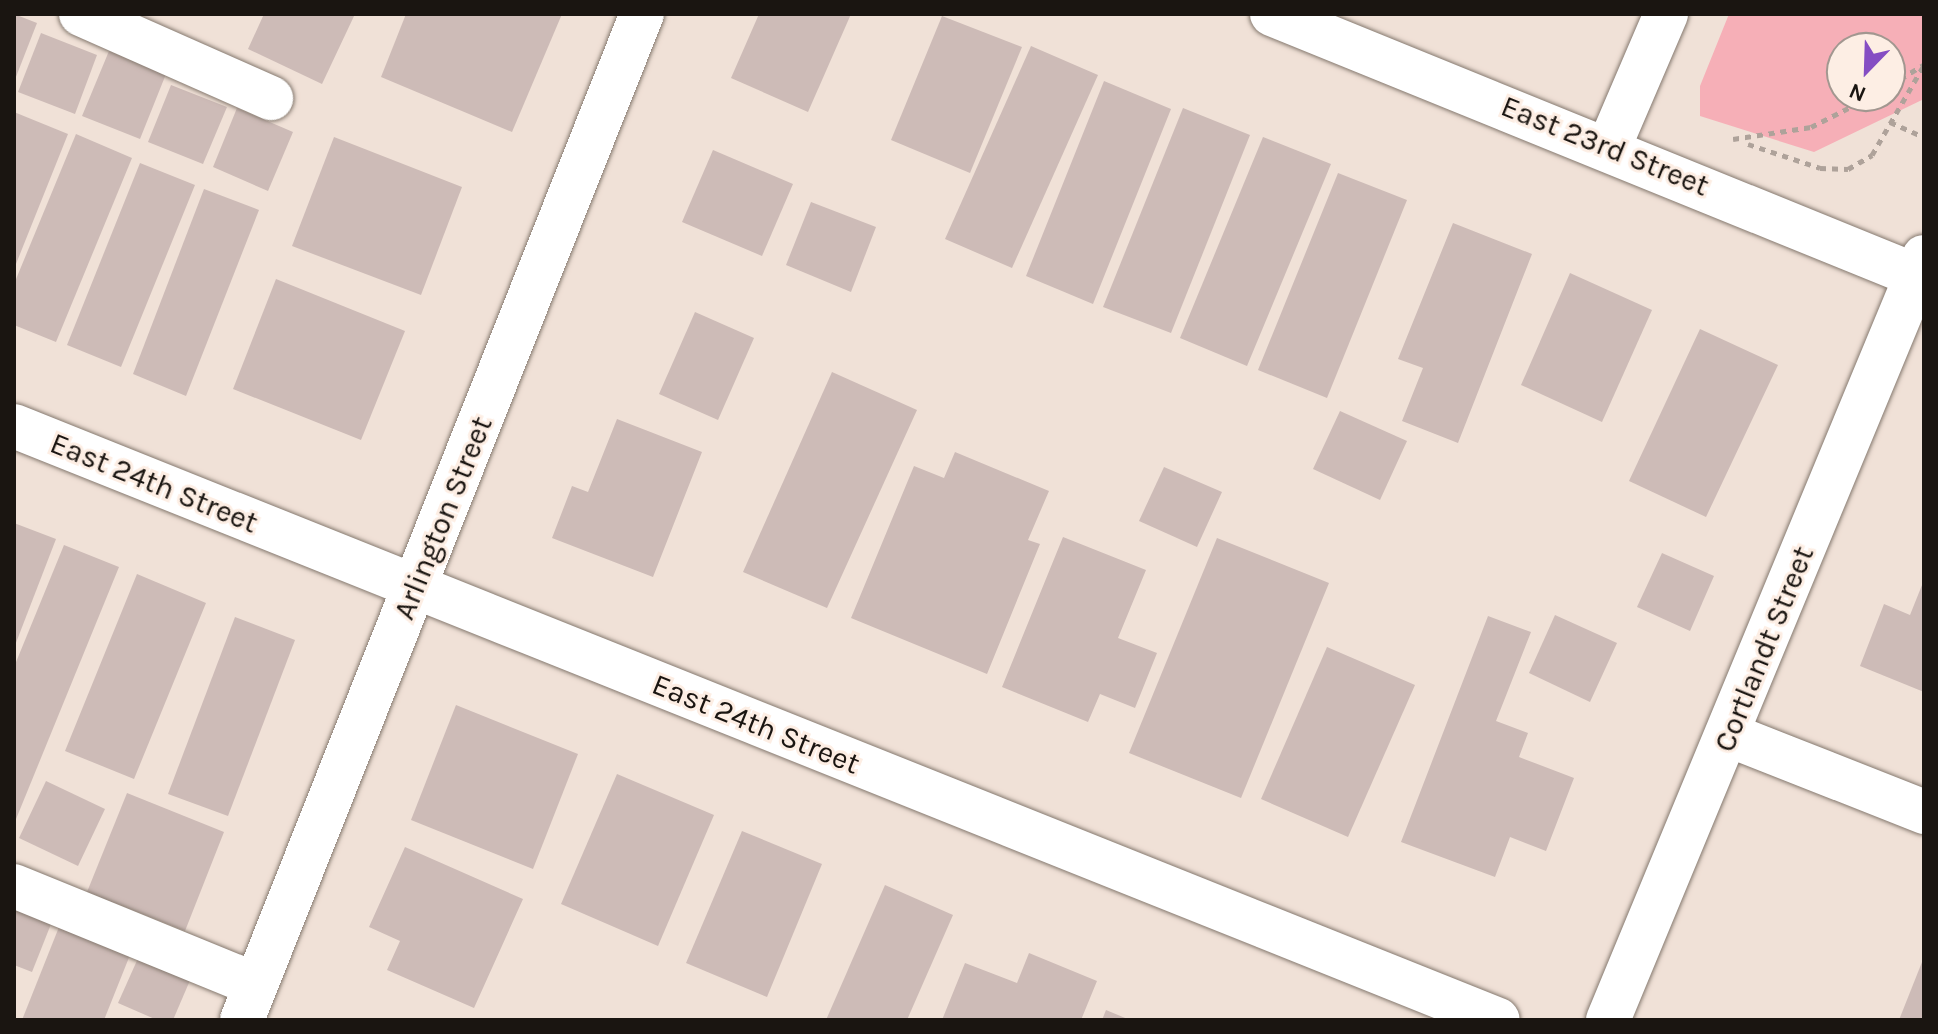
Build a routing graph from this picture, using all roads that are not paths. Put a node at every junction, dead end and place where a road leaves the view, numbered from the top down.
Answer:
1 (81, 14) edge
2 (642, 14) edge
3 (1272, 14) edge
4 (1666, 14) edge
5 (271, 98) dead end
6 (1609, 147) junction
7 (1920, 266) edge
8 (14, 426) edge
9 (415, 589) junction
10 (1729, 735) junction
11 (1924, 812) edge
12 (14, 886) edge
13 (249, 1002) edge
14 (1498, 1020) edge
15 (1608, 1020) edge

1 - 5 street
2 - 9 street, Arlington Street
3 - 6 street, East 23rd Street
4 - 6 street
6 - 7 street, East 23rd Street
7 - 10 street, Cortlandt Street
8 - 9 street, East 24th Street
9 - 13 street, Arlington Street
9 - 14 street, East 24th Street
10 - 11 street
10 - 15 street, Cortlandt Street
12 - 13 street

